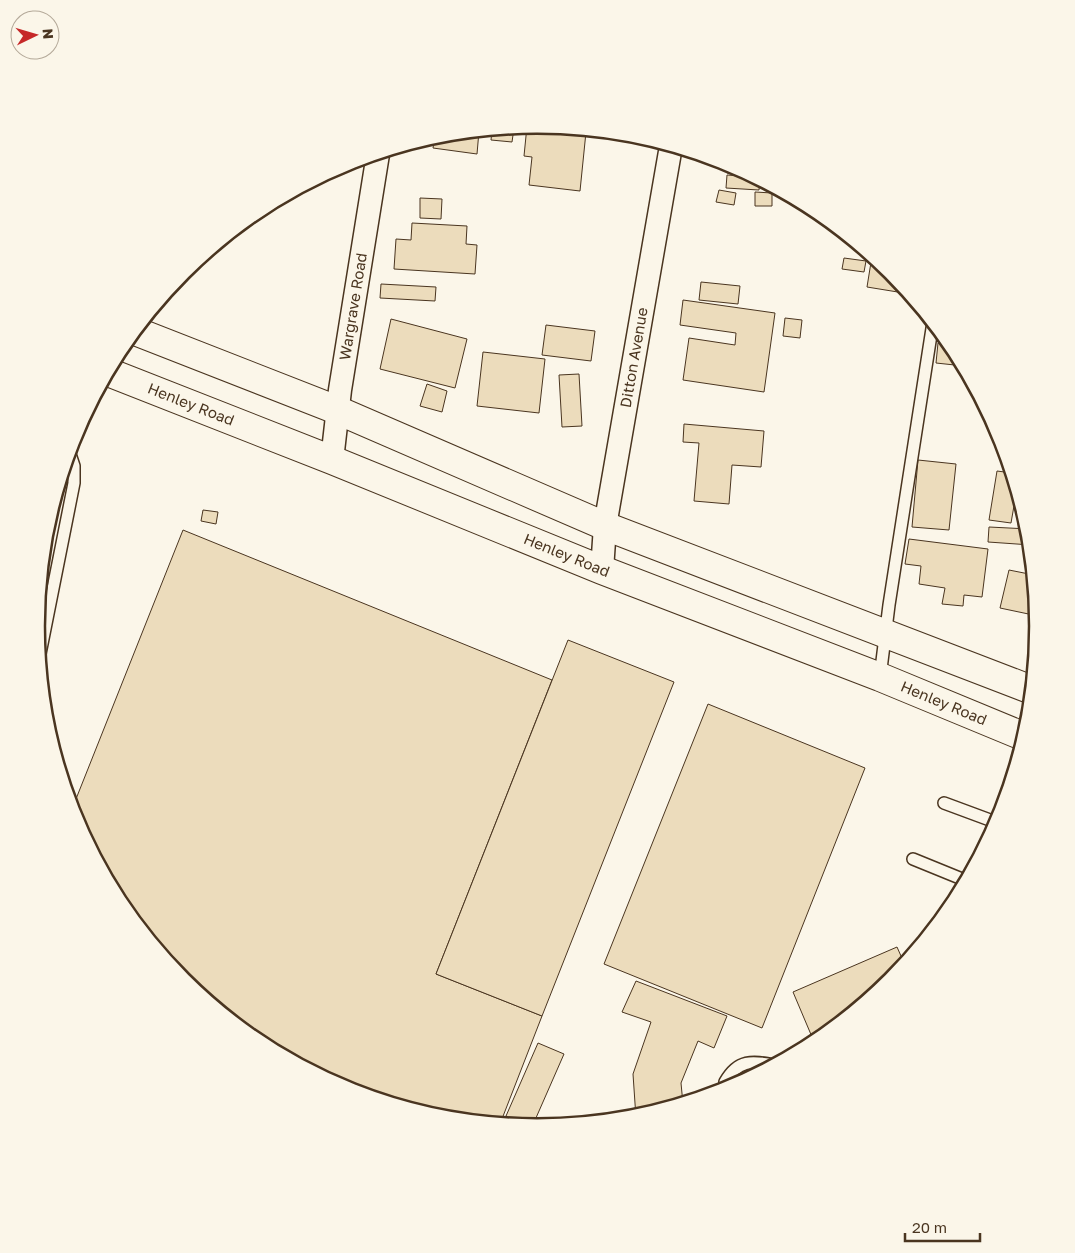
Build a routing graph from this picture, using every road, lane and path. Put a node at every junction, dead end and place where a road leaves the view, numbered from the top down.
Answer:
1 (670, 152) edge
2 (377, 161) edge
3 (932, 332) edge
4 (142, 334) edge
5 (114, 375) edge
6 (337, 410) junction
7 (332, 460) junction
8 (73, 463) edge
9 (605, 526) junction
10 (602, 570) junction
11 (45, 632) edge
12 (886, 632) junction
13 (880, 677) junction
14 (1026, 688) edge
15 (1018, 734) edge
16 (944, 803) dead end
17 (990, 820) edge
18 (913, 859) dead end
19 (961, 878) edge
20 (764, 1063) edge
21 (725, 1082) dead end

1 - 9 street, Ditton Avenue
2 - 6 street, Wargrave Road
3 - 12 lane
4 - 6 main road
5 - 7 main road, Henley Road
6 - 7 street, Wargrave Road
6 - 9 main road
7 - 10 main road, Henley Road
8 - 11 lane
9 - 10 street, Ditton Avenue
9 - 12 main road
10 - 13 main road, Henley Road
12 - 13 lane
12 - 14 main road
13 - 15 main road, Henley Road
16 - 17 lane
18 - 19 lane
20 - 21 lane

